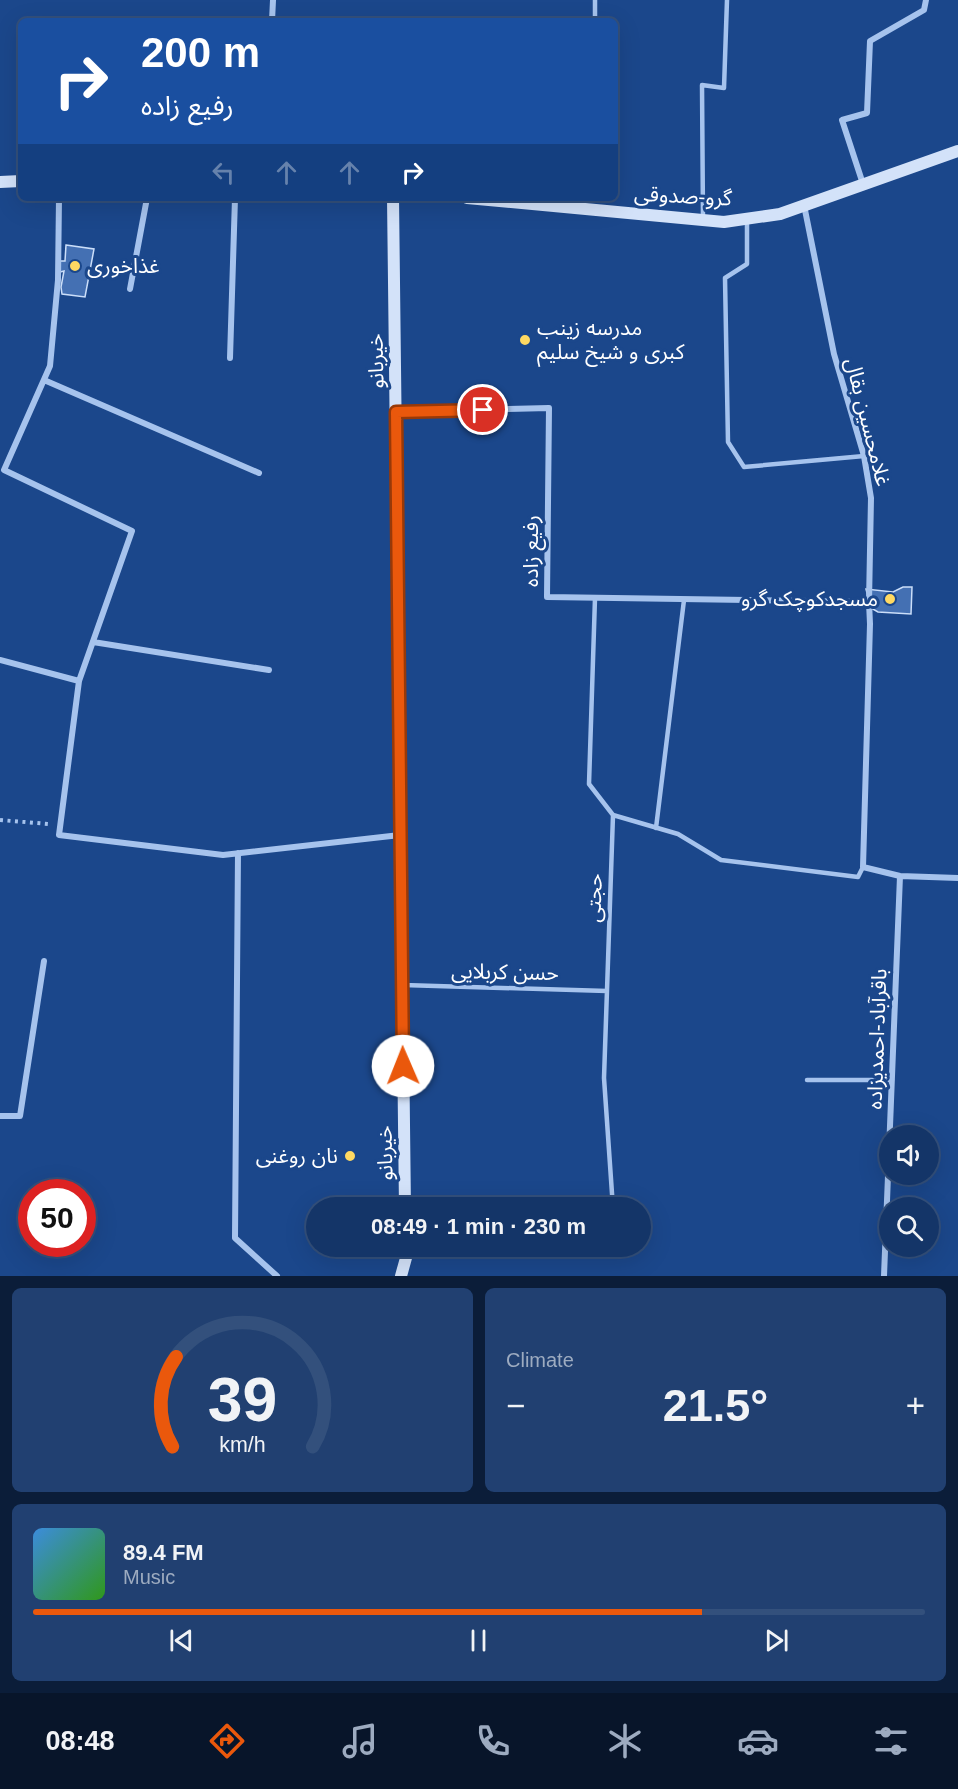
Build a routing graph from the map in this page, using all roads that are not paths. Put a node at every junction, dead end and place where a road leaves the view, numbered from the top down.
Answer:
1 (273, 0) edge
2 (595, 0) edge
3 (728, 0) edge
4 (926, 0) edge
5 (272, 18) edge
6 (595, 18) edge
7 (958, 151) edge
8 (18, 181) edge
9 (0, 182) edge
10 (863, 184) junction
11 (59, 201) edge
12 (146, 201) edge
13 (235, 201) edge
14 (393, 201) edge
15 (527, 201) edge
16 (568, 203) edge
17 (804, 205) junction
18 (747, 219) junction
19 (703, 220) junction
20 (130, 289) dead end
21 (230, 358) dead end
22 (44, 380) junction
23 (396, 412) junction
24 (864, 456) junction
25 (259, 472) dead end
26 (595, 598) junction
27 (684, 600) junction
28 (869, 602) junction
29 (93, 642) junction
30 (0, 660) edge
31 (269, 670) dead end
32 (79, 681) junction
33 (613, 815) junction
34 (656, 828) junction
35 (401, 835) junction
36 (238, 853) junction
37 (863, 867) junction
38 (900, 876) junction
39 (958, 878) edge
40 (44, 961) dead end
41 (402, 986) junction
42 (607, 991) junction
43 (807, 1080) dead end
44 (892, 1080) junction
45 (0, 1116) edge
46 (405, 1197) edge
47 (612, 1197) edge
48 (406, 1257) edge
49 (277, 1276) edge
50 (401, 1276) edge
51 (884, 1276) edge

1 - 5 street
2 - 6 lane
3 - 19 lane
4 - 10 street
7 - 10 main road, گرو-صدوقی
8 - 9 main road
10 - 17 main road, گرو-صدوقی
11 - 22 street
12 - 20 street
13 - 21 street
14 - 23 main road, خیربانو
15 - 16 main road, گرو-صدوقی
16 - 19 main road, گرو-صدوقی
17 - 18 main road, گرو-صدوقی
17 - 24 street, غلامحسین بقال
18 - 19 main road, گرو-صدوقی
18 - 24 lane
22 - 25 street
22 - 29 street
23 - 26 street, رفیع زاده
23 - 35 main road, خیربانو
24 - 28 street, غلامحسین بقال
26 - 27 street, رفیع زاده
26 - 33 lane
27 - 28 street, رفیع زاده
27 - 34 lane
28 - 37 street, غلامحسین بقال
29 - 31 street
29 - 32 street
30 - 32 street
32 - 36 street
33 - 34 lane
33 - 42 lane, حجتی
34 - 37 lane
35 - 36 street
35 - 41 main road, خیربانو
36 - 49 street
37 - 38 street
38 - 39 street
38 - 44 street, باقرآباد-احمدیزاده
40 - 45 street
41 - 42 lane, حسن کربلایی
41 - 46 main road, خیربانو
42 - 47 lane, حجتی
43 - 44 lane
44 - 51 street, باقرآباد-احمدیزاده
48 - 50 main road

